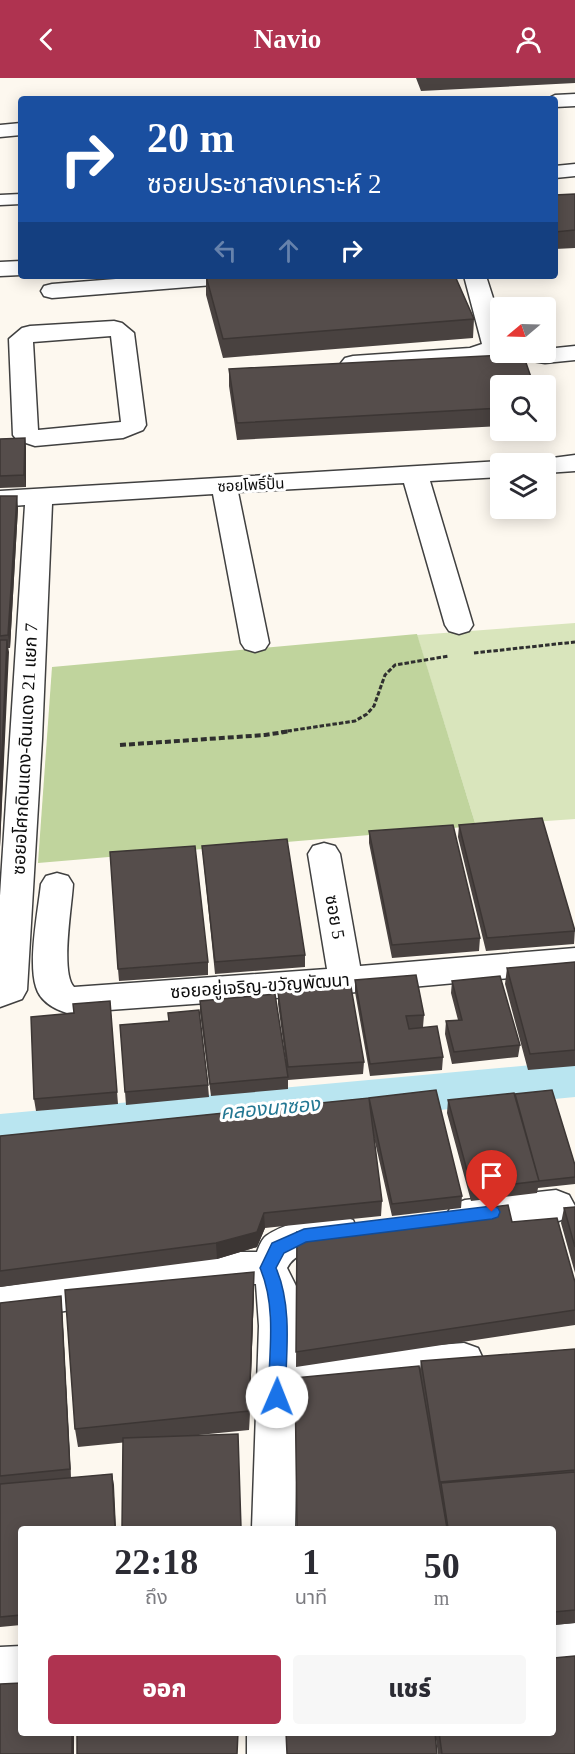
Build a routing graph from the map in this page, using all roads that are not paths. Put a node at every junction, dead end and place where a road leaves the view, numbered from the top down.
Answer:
1 (575, 100) edge
2 (558, 101) edge
3 (18, 129) edge
4 (0, 131) edge
5 (575, 170) edge
6 (558, 172) edge
7 (18, 199) edge
8 (0, 200) edge
9 (18, 267) edge
10 (0, 269) edge
11 (153, 279) edge
12 (476, 279) edge
13 (51, 283) edge
14 (490, 325) edge
15 (63, 331) junction
16 (490, 352) edge
17 (575, 353) edge
18 (556, 355) edge
19 (333, 365) edge
20 (575, 463) edge
21 (556, 464) edge
22 (490, 470) edge
23 (416, 475) junction
24 (225, 486) junction
25 (39, 497) junction
26 (0, 499) edge
27 (459, 625) dead end
28 (255, 643) dead end
29 (324, 854) dead end
30 (57, 884) dead end
31 (575, 960) edge
32 (346, 980) junction
33 (0, 994) edge
34 (556, 1206) dead end
35 (433, 1220) edge
36 (374, 1227) edge
37 (268, 1268) junction
38 (0, 1304) edge
39 (501, 1358) edge
40 (277, 1376) junction
41 (274, 1526) edge
42 (575, 1645) edge
43 (556, 1647) edge
44 (18, 1669) edge
45 (0, 1670) edge
46 (270, 1736) edge
47 (270, 1754) edge

1 - 2 street
3 - 4 street
5 - 6 street
7 - 8 lane
9 - 10 street
11 - 13 street
12 - 14 street
13 - 15 street
15 - 15 street
16 - 19 street
17 - 18 street
20 - 21 street
22 - 23 street, ซอยโพธิ์ปั้น
23 - 24 street, ซอยโพธิ์ปั้น
23 - 27 street
24 - 25 street, ซอยโพธิ์ปั้น
24 - 28 street
25 - 26 street, ซอยโพธิ์ปั้น
25 - 33 street, ซอยอโศกดินแดง-ดินแดง 21 แยก 7
29 - 32 street, ซอย 5
30 - 32 street, ซอยอยู่เจริญ-ขวัญพัฒนา
31 - 32 street, ซอยอยู่เจริญ-ขวัญพัฒนา
34 - 35 street
36 - 37 street
37 - 38 street
37 - 40 street
39 - 40 street
40 - 41 street
42 - 43 street
44 - 45 street
46 - 47 street

